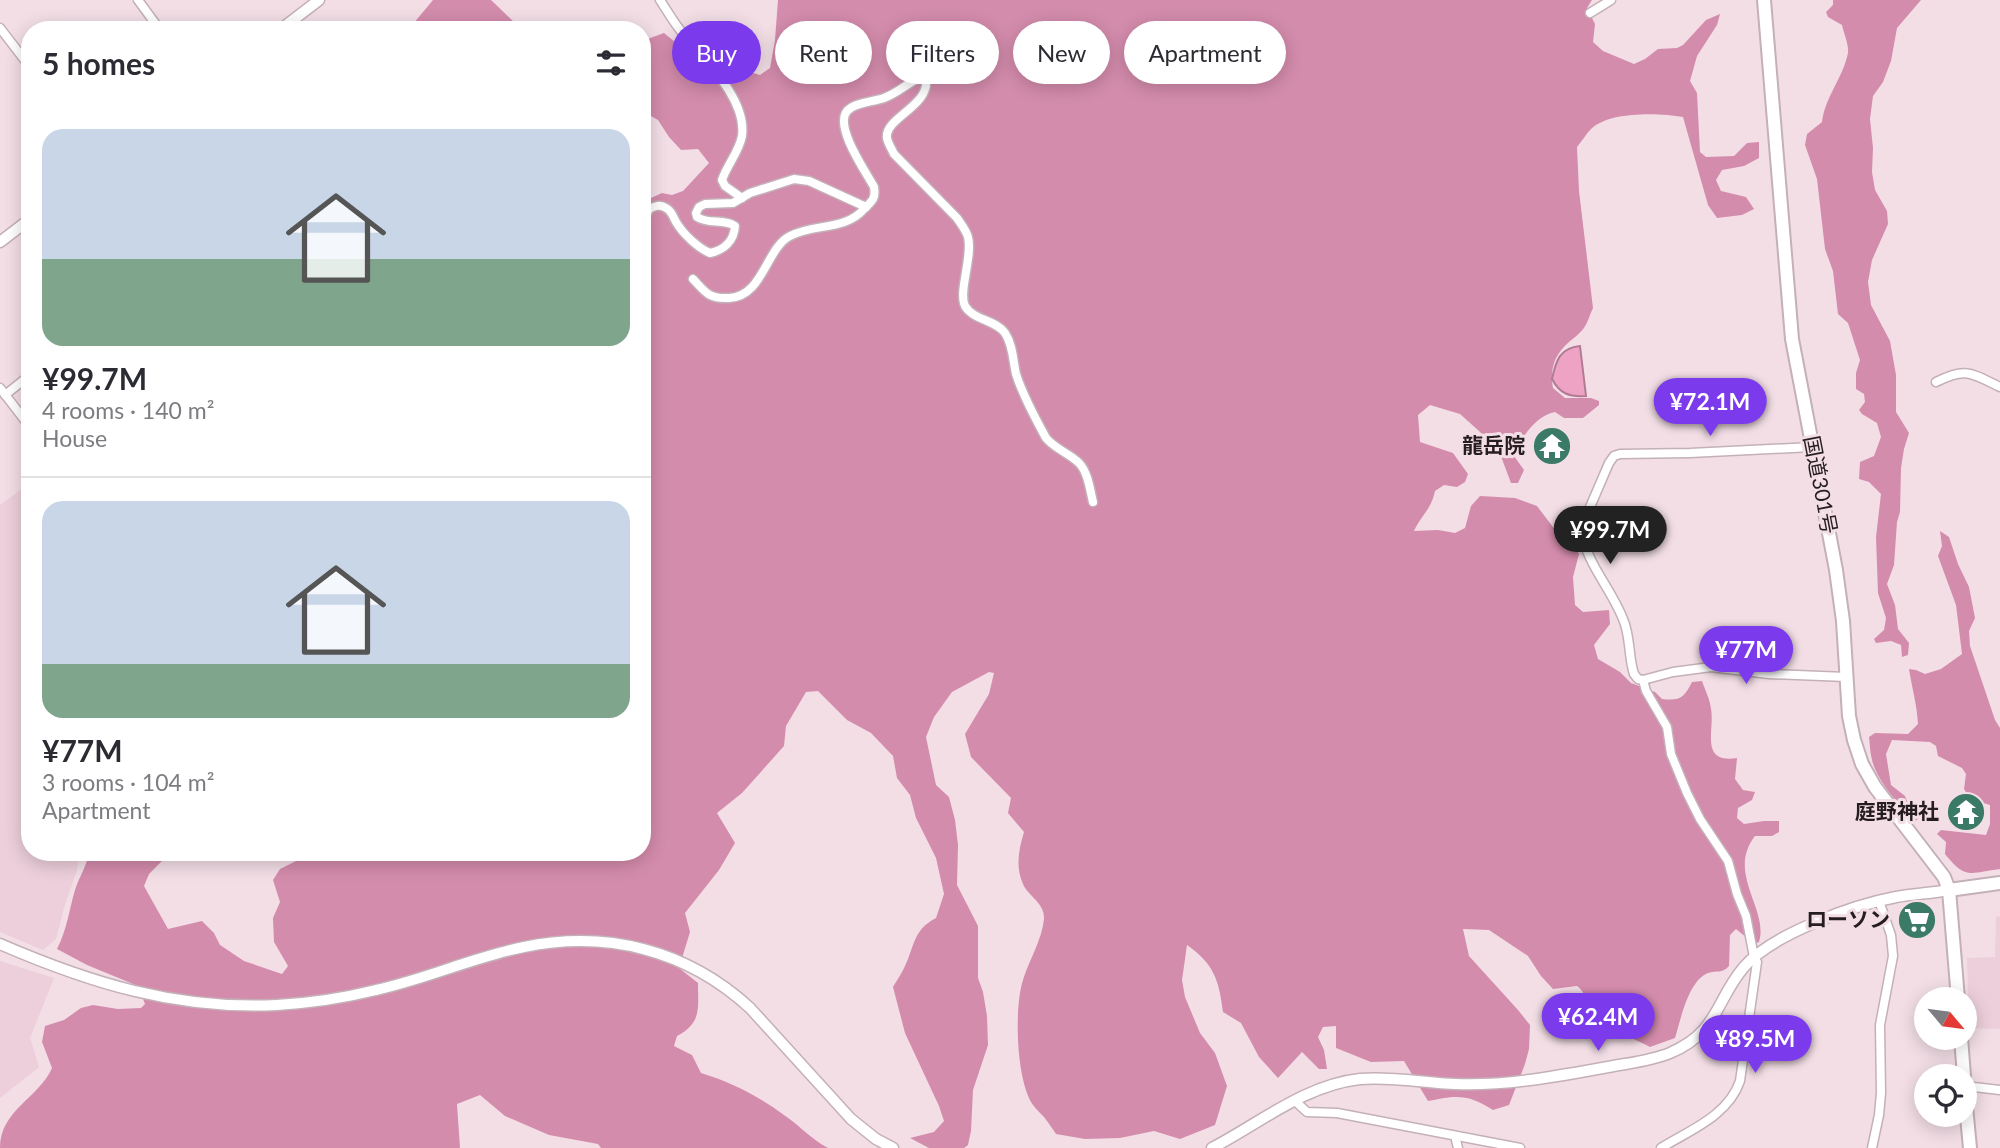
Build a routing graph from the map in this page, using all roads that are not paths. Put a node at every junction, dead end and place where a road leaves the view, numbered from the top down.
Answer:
1 (138, 0) edge
2 (319, 0) edge
3 (660, 0) edge
4 (1611, 0) edge
5 (1764, 0) edge
6 (1590, 13) dead end
7 (153, 21) edge
8 (292, 21) edge
9 (0, 28) edge
10 (21, 55) edge
11 (742, 198) junction
12 (866, 206) junction
13 (651, 208) edge
14 (21, 228) edge
15 (0, 242) edge
16 (693, 279) dead end
17 (21, 380) edge
18 (1936, 382) dead end
19 (2000, 387) edge
20 (2, 391) edge
21 (21, 415) edge
22 (1812, 447) junction
23 (1093, 502) dead end
24 (1846, 677) junction
25 (1643, 681) junction
26 (2000, 883) edge
27 (1949, 890) junction
28 (1880, 901) junction
29 (0, 944) edge
30 (1754, 957) junction
31 (1957, 987) edge
32 (1977, 1087) edge
33 (2000, 1090) edge
34 (1295, 1101) junction
35 (1966, 1127) edge
36 (1455, 1136) junction
37 (876, 1143) edge
38 (1967, 1147) edge
39 (893, 1148) edge
40 (1212, 1148) edge
41 (1458, 1148) edge
42 (1520, 1148) edge
43 (1661, 1148) edge
44 (1872, 1148) edge

1 - 7 street
2 - 8 street
3 - 11 street
4 - 6 street
5 - 22 main road, 国道301号
9 - 10 street
11 - 12 street
11 - 13 street
12 - 16 street
12 - 23 street
14 - 15 street
17 - 20 street
18 - 19 street
20 - 21 street
22 - 24 main road, 国道301号
22 - 25 street
24 - 25 street
24 - 27 main road, 国道301号
25 - 30 street
26 - 27 main road
27 - 28 street
27 - 31 main road
28 - 30 street
28 - 44 street
29 - 37 street
30 - 34 street
30 - 43 street
32 - 33 street
34 - 36 street
34 - 40 street
35 - 38 main road
36 - 41 street
36 - 42 street
37 - 39 street

